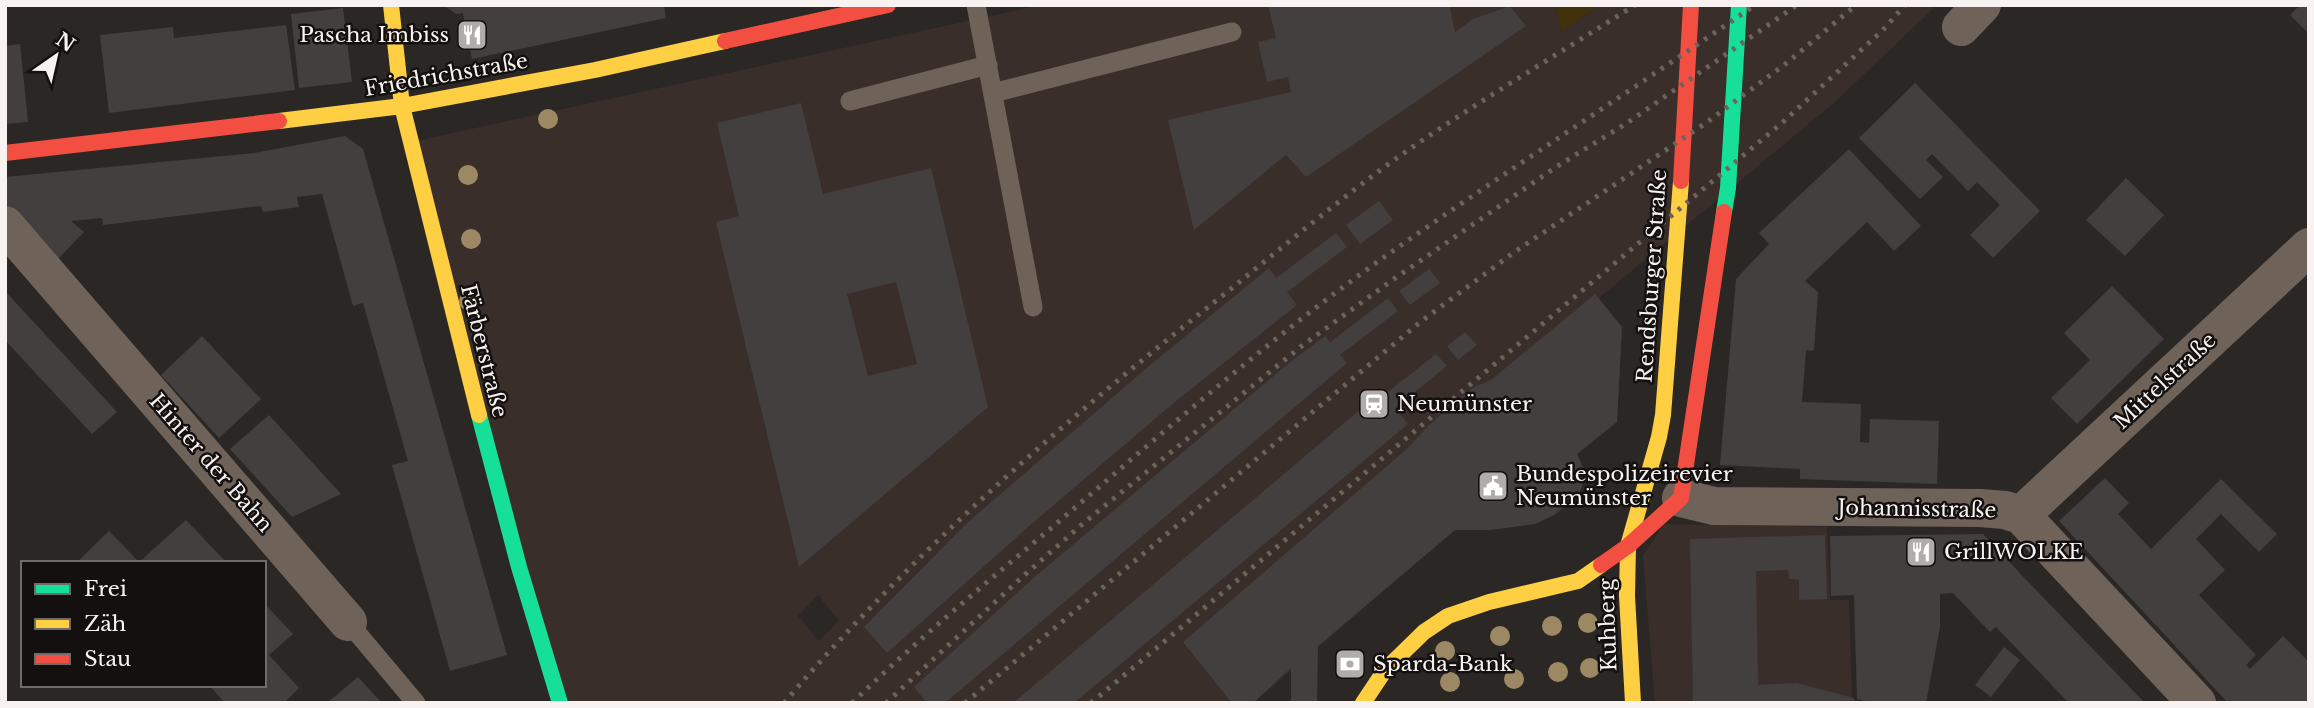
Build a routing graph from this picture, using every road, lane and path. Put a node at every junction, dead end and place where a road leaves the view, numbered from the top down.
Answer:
1 (391, 5) edge
2 (888, 5) edge
3 (976, 5) edge
4 (1691, 5) edge
5 (1740, 5) edge
6 (1232, 32) dead end
7 (988, 65) junction
8 (993, 93) junction
9 (850, 100) dead end
10 (402, 106) junction
11 (5, 153) edge
12 (5, 225) edge
13 (2308, 250) edge
14 (1033, 307) dead end
15 (1681, 498) junction
16 (2021, 515) junction
17 (1628, 545) junction
18 (348, 622) joint
19 (416, 703) edge
20 (560, 703) edge
21 (1363, 703) edge
22 (1633, 703) edge
23 (2197, 703) edge

1 - 10 street, Färberstraße
2 - 10 street, Friedrichstraße
3 - 7 lane
4 - 17 street, Rendsburger Straße
5 - 15 street
6 - 8 lane
7 - 8 lane
7 - 9 lane
8 - 14 lane
10 - 11 street, Friedrichstraße
10 - 20 street, Färberstraße
12 - 18 street, Hinter der Bahn
13 - 16 street, Mittelstraße
15 - 16 street, Johannisstraße
15 - 17 street
16 - 23 street, Johannisstraße
17 - 21 street
17 - 22 street, Kuhberg
18 - 19 lane, Hinter der Bahn

